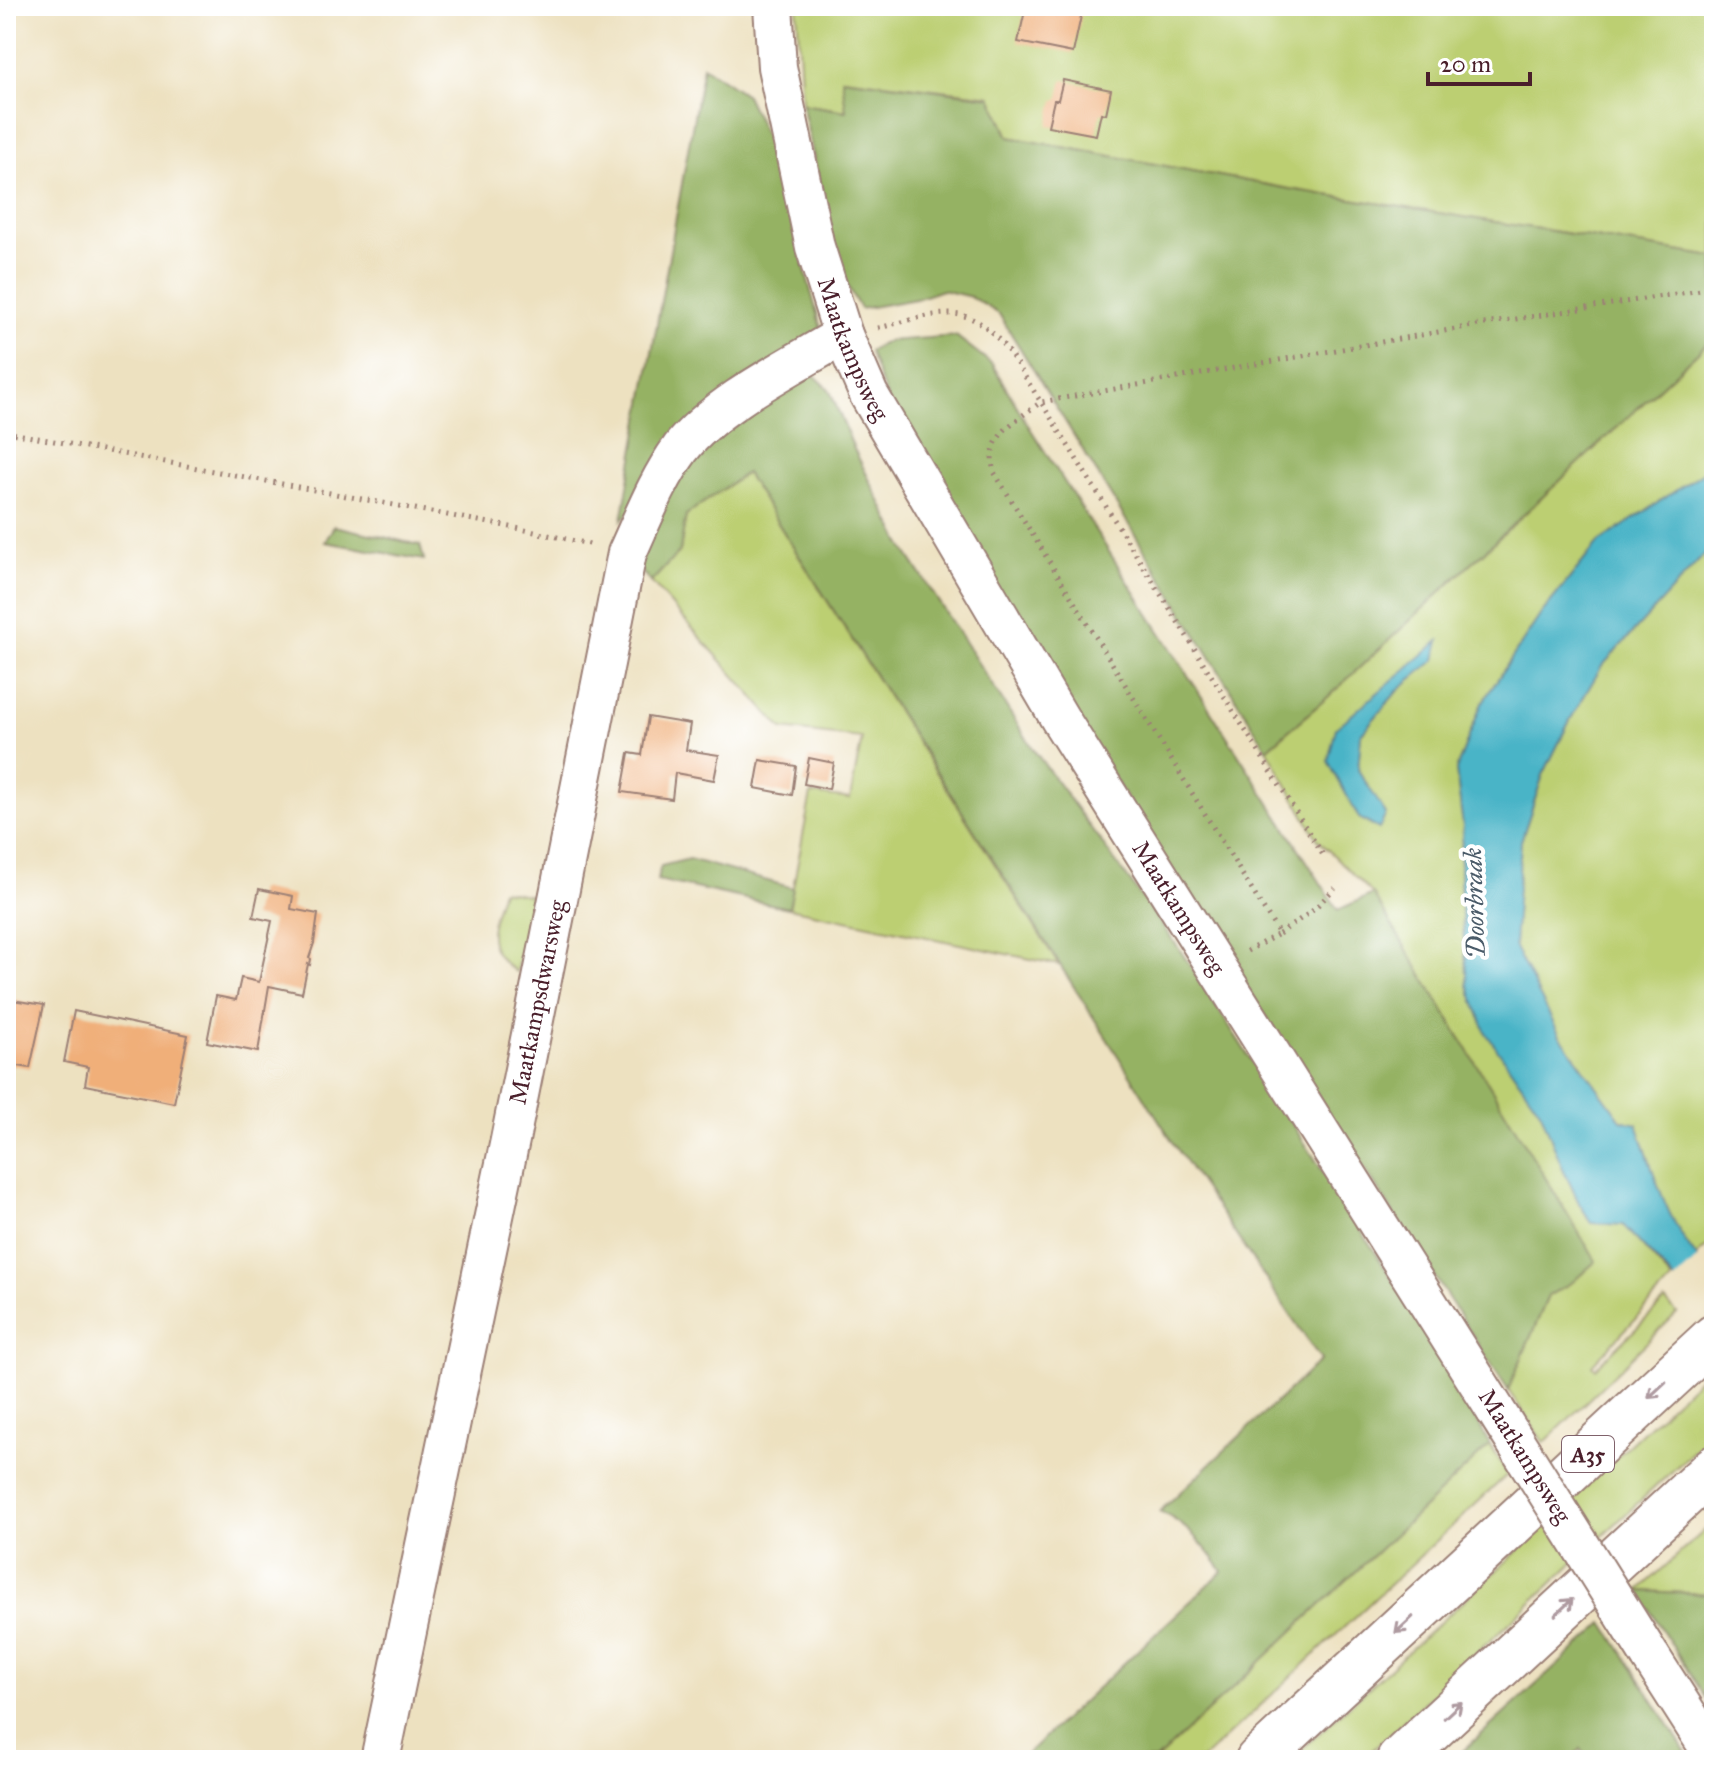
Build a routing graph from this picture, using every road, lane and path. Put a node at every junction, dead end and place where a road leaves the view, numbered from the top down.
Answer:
1 (773, 6) edge
2 (1714, 288) edge
3 (843, 335) junction
4 (1041, 402) junction
5 (6, 432) edge
6 (627, 553) junction
7 (1323, 855) dead end
8 (1335, 888) dead end
9 (1279, 934) junction
10 (1216, 967) junction
11 (1714, 1337) edge
12 (1714, 1468) edge
13 (1714, 1756) edge
14 (380, 1760) edge
15 (1258, 1760) edge
16 (1399, 1760) edge

1 - 3 street, Maatkampsweg
2 - 4 path
3 - 4 path
3 - 6 street, Maatkampsdwarsweg
3 - 10 street, Maatkampsweg
4 - 7 path
4 - 9 path
5 - 6 path
6 - 14 street, Maatkampsdwarsweg
8 - 9 path
9 - 10 path
10 - 13 street, Maatkampsweg, bridge
11 -> 15 highway, A35
16 -> 12 highway

